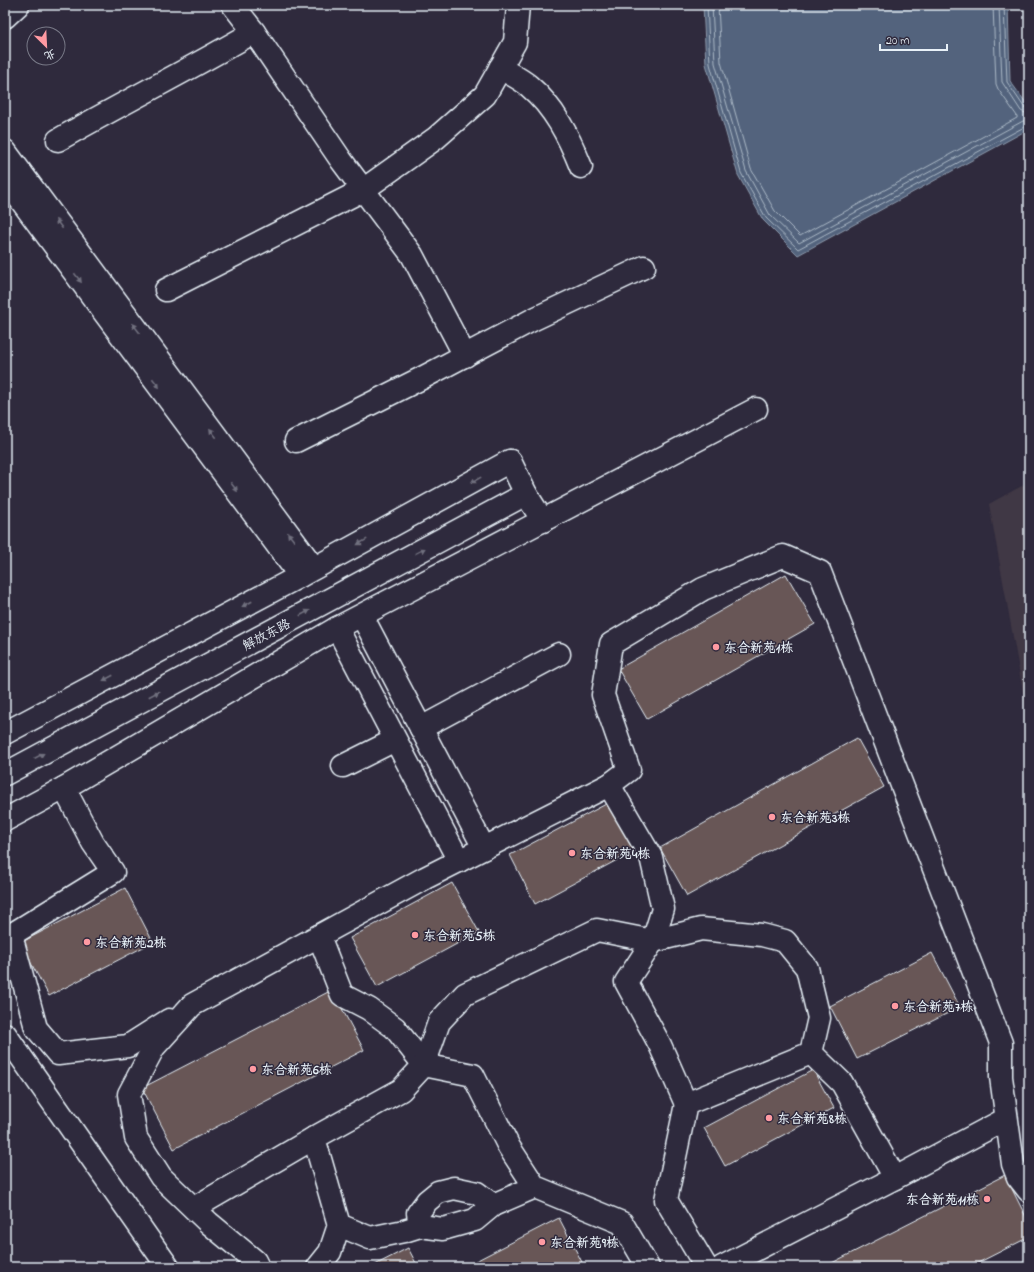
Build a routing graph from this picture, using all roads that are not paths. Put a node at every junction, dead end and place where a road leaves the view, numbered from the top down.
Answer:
1 (18, 5) edge
2 (233, 5) edge
3 (518, 5) edge
4 (5, 17) edge
5 (254, 32) junction
6 (500, 68) junction
7 (58, 140) dead end
8 (5, 151) edge
9 (581, 167) dead end
10 (5, 180) edge
11 (363, 190) junction
12 (644, 267) dead end
13 (166, 290) dead end
14 (465, 356) junction
15 (756, 409) dead end
16 (296, 441) dead end
17 (526, 494) junction
18 (542, 521) junction
19 (307, 572) junction
20 (362, 616) junction
21 (337, 628) junction
22 (559, 654) dead end
23 (420, 728) junction
24 (5, 733) edge
25 (395, 740) junction
26 (343, 766) dead end
27 (5, 774) edge
28 (609, 784) junction
29 (64, 788) junction
30 (5, 820) edge
31 (484, 848) junction
32 (459, 861) junction
33 (319, 936) junction
34 (653, 940) junction
35 (192, 1005) junction
36 (5, 1034) edge
37 (811, 1052) junction
38 (424, 1065) junction
39 (686, 1104) junction
40 (1006, 1119) junction
41 (314, 1138) junction
42 (895, 1178) junction
43 (535, 1187) junction
44 (1029, 1191) edge
45 (493, 1205) junction
46 (194, 1208) junction
47 (340, 1226) junction
48 (420, 1226) junction
49 (168, 1267) edge
50 (258, 1267) edge
51 (318, 1267) edge
52 (648, 1267) edge
53 (706, 1267) edge
54 (722, 1267) edge

1 - 4 street
2 - 5 street
3 - 6 street
5 - 7 street
5 - 11 street
6 - 9 street
6 - 11 street
19 -> 8 street
10 -> 19 street
11 - 13 street
11 - 14 street
12 - 14 street
14 - 16 street
15 - 18 street
17 - 18 street
17 -> 19 street
27 -> 17 street, 解放东路
18 - 20 street
19 -> 24 street
20 - 21 street
20 - 23 street
21 - 25 street
21 - 29 street
22 - 23 street
23 - 31 street
25 - 26 street
25 - 32 street
28 - 31 street
28 - 34 street
28 - 40 street
29 - 30 street
29 - 35 street
31 - 32 street
32 - 33 street
33 - 35 street
33 - 38 street
34 - 37 street
34 - 38 street
34 - 39 street
35 - 46 street
36 - 49 street
37 - 39 street
37 - 42 street
38 - 41 street
38 - 43 street
39 - 53 street
40 - 42 street
40 - 44 street
41 - 46 street
41 - 47 street
42 - 54 street
43 - 45 street
43 - 52 street
45 - 48 street
45 - 48 street
46 - 50 street
47 - 48 street
47 - 51 street

